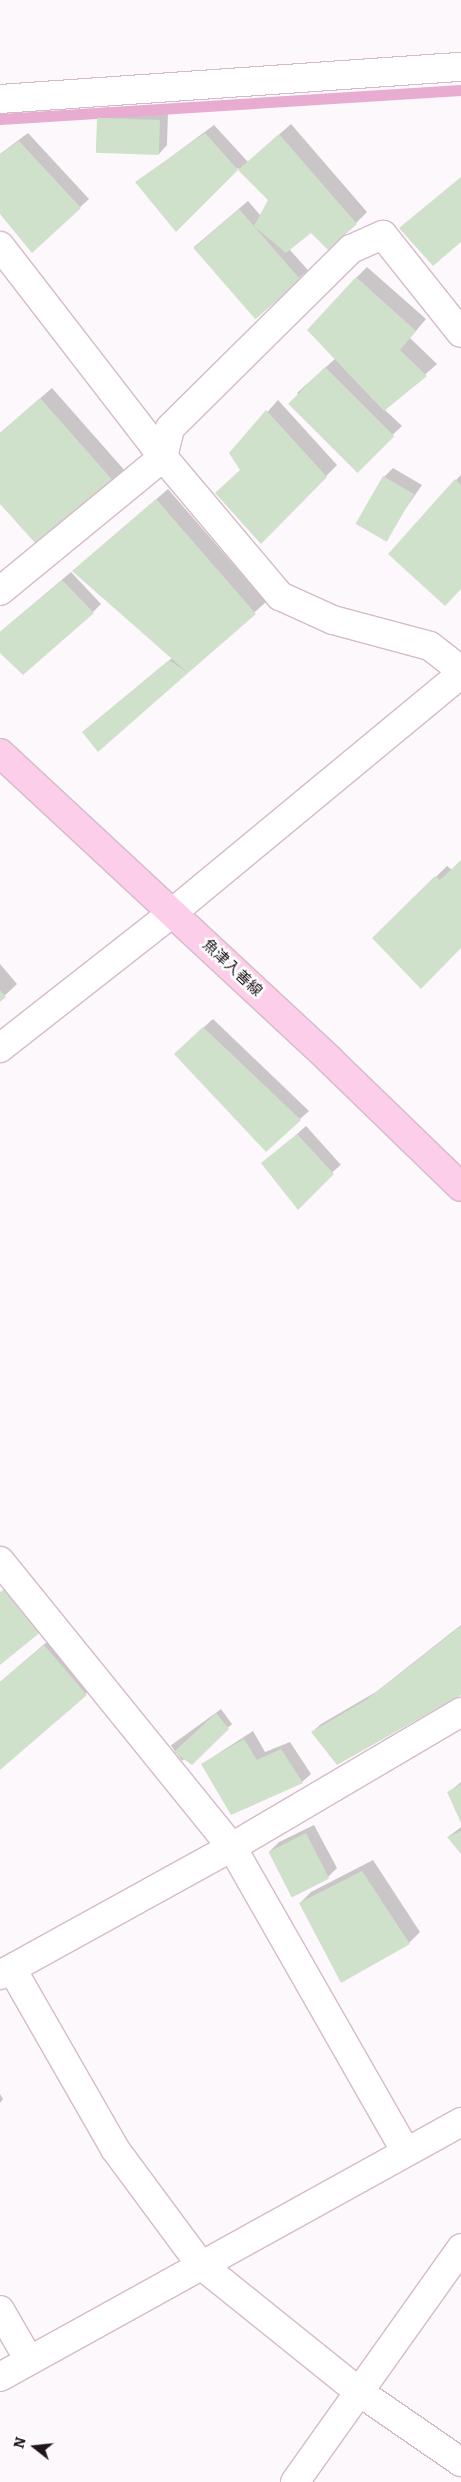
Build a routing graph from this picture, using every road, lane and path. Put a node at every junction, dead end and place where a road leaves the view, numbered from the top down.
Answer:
1 (461, 67) edge
2 (0, 99) edge
3 (0, 246) edge
4 (461, 333) edge
5 (163, 457) junction
6 (0, 591) edge
7 (461, 670) edge
8 (461, 674) edge
9 (0, 752) edge
10 (172, 913) junction
11 (0, 1048) edge
12 (461, 1187) edge
13 (0, 1561) edge
14 (461, 1712) edge
15 (232, 1847) junction
16 (6, 1972) edge
17 (461, 2122) edge
18 (406, 2152) junction
19 (461, 2248) edge
20 (200, 2264) junction
21 (0, 2310) edge
22 (29, 2360) junction
23 (0, 2377) edge
24 (358, 2391) junction
25 (461, 2462) edge
26 (295, 2482) edge

1 - 2 street
3 - 5 street
4 - 5 street
5 - 6 street
5 - 7 street
8 - 10 street
9 - 10 main road, 魚津入善線
10 - 11 street
10 - 12 main road, 魚津入善線
13 - 15 street
14 - 15 street
15 - 16 street
15 - 18 street
16 - 20 street
17 - 18 street
18 - 20 street
19 - 24 street
20 - 22 street
20 - 24 street
21 - 22 street
22 - 23 street
24 - 25 street
24 - 26 street

